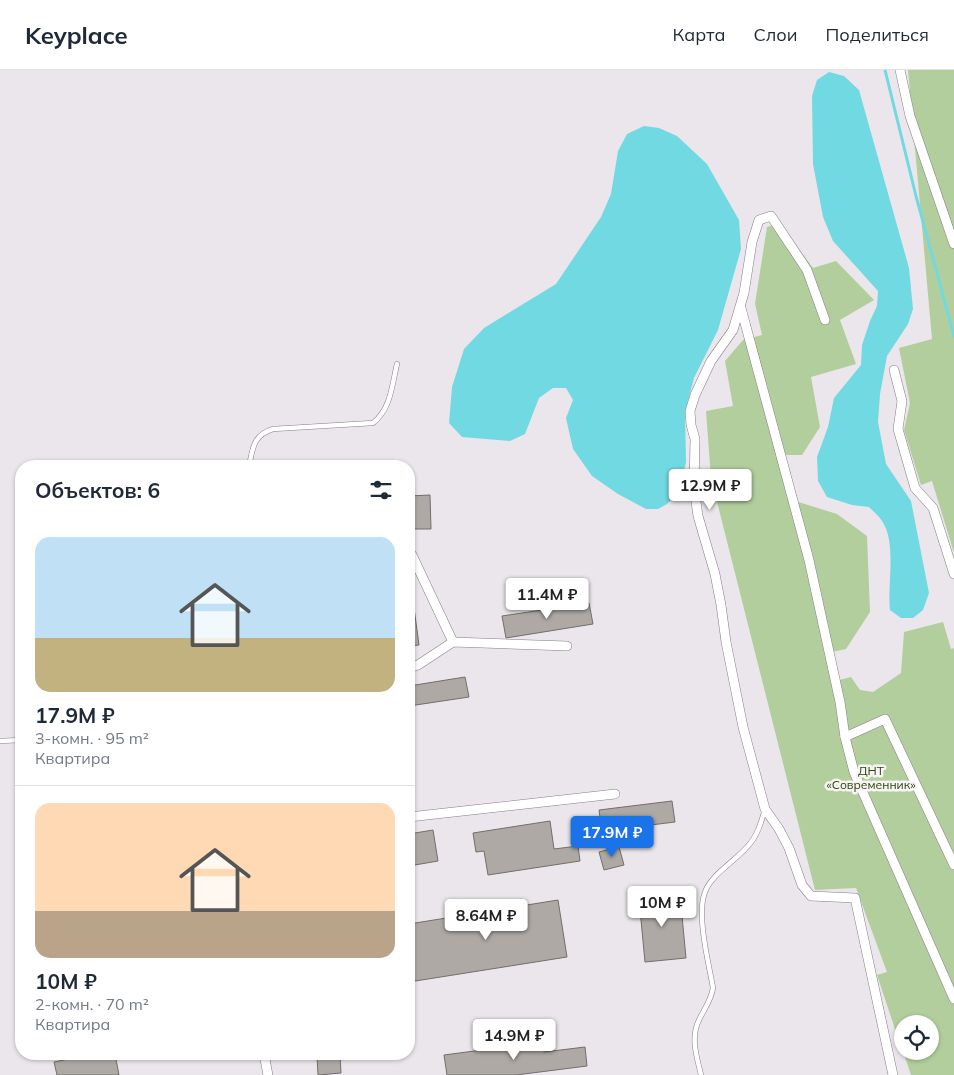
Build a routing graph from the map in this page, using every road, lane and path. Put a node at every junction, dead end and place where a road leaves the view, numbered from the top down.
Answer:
1 (900, 70) edge
2 (954, 244) edge
3 (740, 308) junction
4 (825, 320) dead end
5 (397, 364) dead end
6 (894, 370) dead end
7 (250, 460) edge
8 (415, 561) edge
9 (954, 574) edge
10 (454, 642) junction
11 (567, 646) dead end
12 (415, 666) edge
13 (845, 737) junction
14 (15, 740) edge
15 (0, 741) edge
16 (615, 794) dead end
17 (765, 809) junction
18 (415, 816) edge
19 (954, 865) edge
20 (954, 998) edge
21 (265, 1060) edge
22 (268, 1075) edge
23 (701, 1075) edge
24 (893, 1075) edge

1 - 2 street
3 - 4 street
3 - 13 street
3 - 17 street
5 - 7 lane
6 - 9 street
8 - 10 street
10 - 11 street
10 - 12 street
13 - 19 street
13 - 20 street
14 - 15 lane
16 - 18 street
17 - 23 lane
17 - 24 street
21 - 22 street

